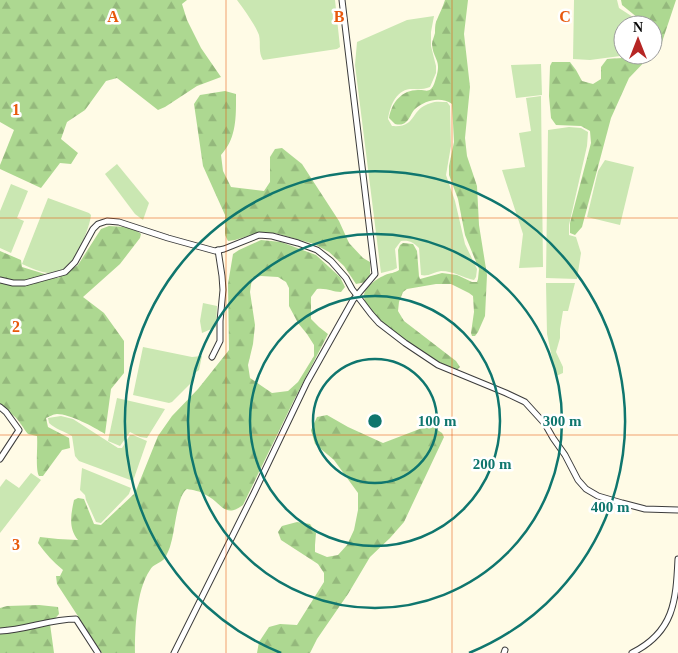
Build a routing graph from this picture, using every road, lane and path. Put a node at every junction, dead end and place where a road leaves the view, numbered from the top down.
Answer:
1 (342, 0) edge
2 (218, 250) junction
3 (0, 280) edge
4 (356, 295) junction
5 (212, 357) dead end
6 (0, 407) edge
7 (0, 459) edge
8 (678, 510) edge
9 (678, 559) edge
10 (0, 630) edge
11 (98, 653) edge
12 (174, 653) edge
13 (632, 653) edge

1 - 4 street
2 - 3 street
2 - 4 street
2 - 5 street
4 - 8 street
4 - 12 street
6 - 7 street
9 - 13 street
10 - 11 street

